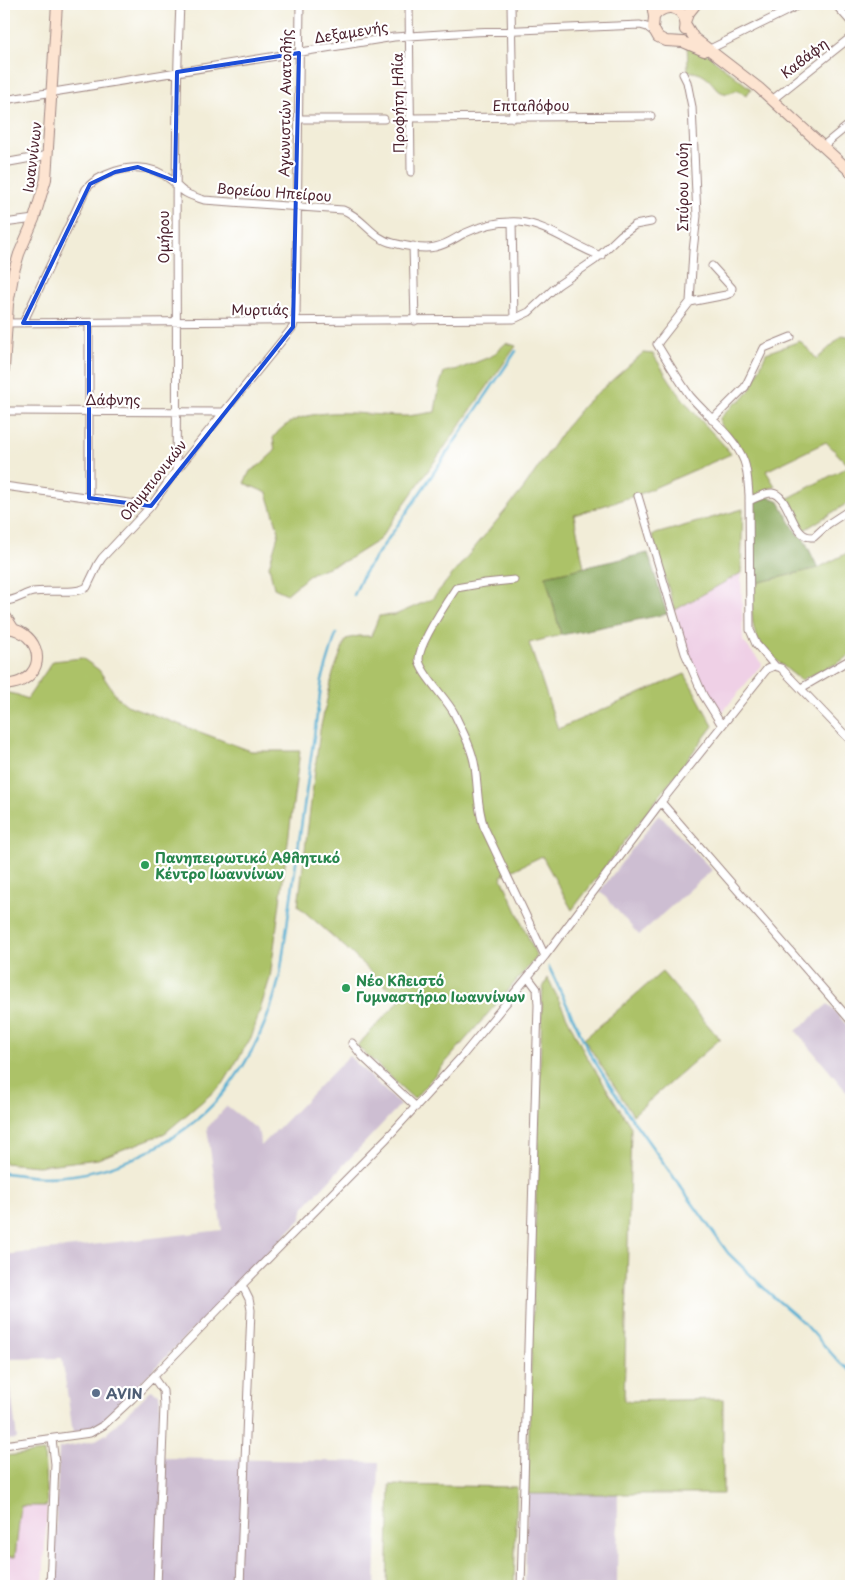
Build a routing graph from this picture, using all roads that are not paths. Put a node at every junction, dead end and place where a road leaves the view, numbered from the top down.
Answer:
1 (57, 4) edge
2 (180, 4) edge
3 (300, 4) edge
4 (409, 4) edge
5 (511, 4) edge
6 (652, 4) edge
7 (696, 4) edge
8 (801, 4) edge
9 (835, 4) edge
10 (670, 6) edge
11 (654, 17) junction
12 (851, 22) edge
13 (686, 23) junction
14 (512, 30) junction
15 (654, 33) junction
16 (409, 36) junction
17 (851, 37) edge
18 (673, 40) junction
19 (299, 53) junction
20 (712, 53) junction
21 (177, 72) junction
22 (683, 74) dead end
23 (52, 92) junction
24 (4, 98) edge
25 (772, 100) junction
26 (651, 116) dead end
27 (411, 118) junction
28 (513, 118) junction
29 (298, 119) junction
30 (384, 119) dead end
31 (851, 123) edge
32 (823, 146) junction
33 (48, 155) junction
34 (4, 163) edge
35 (411, 172) dead end
36 (851, 172) edge
37 (175, 184) junction
38 (296, 207) junction
39 (34, 218) junction
40 (512, 222) junction
41 (651, 222) dead end
42 (4, 223) edge
43 (413, 246) junction
44 (601, 256) junction
45 (712, 266) dead end
46 (690, 302) junction
47 (514, 319) junction
48 (414, 321) junction
49 (176, 322) junction
50 (295, 322) junction
51 (5, 323) edge
52 (89, 323) junction
53 (23, 324) junction
54 (791, 337) dead end
55 (4, 369) edge
56 (4, 411) edge
57 (89, 411) junction
58 (176, 412) junction
59 (222, 412) junction
60 (712, 420) junction
61 (176, 471) junction
62 (4, 486) edge
63 (638, 496) dead end
64 (89, 498) junction
65 (749, 501) junction
66 (4, 502) edge
67 (150, 506) junction
68 (851, 509) edge
69 (4, 531) edge
70 (514, 580) dead end
71 (4, 601) edge
72 (4, 614) edge
73 (8, 628) edge
74 (851, 659) edge
75 (775, 666) junction
76 (4, 684) edge
77 (801, 688) junction
78 (721, 724) junction
79 (851, 740) edge
80 (660, 802) junction
81 (545, 956) junction
82 (528, 977) junction
83 (851, 1021) edge
84 (352, 1043) dead end
85 (416, 1107) junction
86 (242, 1284) junction
87 (153, 1377) junction
88 (52, 1439) junction
89 (4, 1445) edge
90 (50, 1586) edge
91 (156, 1586) edge
92 (240, 1586) edge
93 (521, 1586) edge

1 - 23 main road, Ιωαννίνων
2 - 21 street, Ομήρου
3 - 19 street, Αγωνιστών Ανατολής
4 - 16 street, Προφήτη Ηλία
5 - 14 street
6 - 11 main road
7 - 13 main road
8 - 20 street
9 - 12 street
10 - 11 main road
10 - 13 main road
11 - 15 main road
13 - 18 main road
13 - 20 main road
14 - 15 street, Δεξαμενής
14 - 16 street, Δεξαμενής
14 - 28 street
15 - 18 main road
16 - 19 street, Δεξαμενής
16 - 27 street, Προφήτη Ηλία
17 - 25 street, Καβάφη
18 - 20 main road
19 - 21 street, Δεξαμενής
19 - 29 street, Αγωνιστών Ανατολής
20 - 25 main road
21 - 23 street, Δεξαμενής
21 - 37 street, Ομήρου
22 - 46 street, Σπύρου Λούη
23 - 24 street, Δεξαμενής
23 - 33 main road, Ιωαννίνων
25 - 32 main road
26 - 28 street, Επταλόφου
27 - 28 street, Επταλόφου
27 - 35 street, Προφήτη Ηλία
29 - 30 street
29 - 38 street, Αγωνιστών Ανατολής
31 - 32 street
32 - 36 main road
33 - 34 street
33 - 39 main road, Ιωαννίνων
37 - 38 street, Βορείου Ηπείρου
37 - 49 street, Ομήρου
37 - 53 street, Βορείου Ηπείρου
38 - 43 street, Βορείου Ηπείρου
38 - 50 street, Αγωνιστών Ανατολής
39 - 42 street
39 - 51 main road, Ιωαννίνων
40 - 43 street, Βορείου Ηπείρου
40 - 44 street, Βορείου Ηπείρου
40 - 47 street
41 - 44 street
43 - 48 street
44 - 47 street
45 - 46 street
46 - 60 street
47 - 48 street, Μυρτιάς
48 - 50 street, Μυρτιάς
49 - 50 street, Μυρτιάς
49 - 52 street, Μυρτιάς
49 - 58 street, Ομήρου
50 - 59 street, Ολυμπιονικών
51 - 53 street, Μυρτιάς
51 - 55 main road, Ιωαννίνων
52 - 53 street, Μυρτιάς
52 - 57 street
54 - 60 street
56 - 57 street, Δάφνης
57 - 58 street, Δάφνης
57 - 64 street
58 - 59 street, Δάφνης
58 - 61 street, Ομήρου
59 - 61 street, Ολυμπιονικών
60 - 65 street
61 - 67 street, Ολυμπιονικών
62 - 64 street
63 - 78 street
64 - 67 street
65 - 68 street
65 - 75 street
66 - 69 main road
67 - 71 street, Ολυμπιονικών
70 - 81 street
72 - 73 main road
73 - 76 main road
74 - 77 street
75 - 77 street
75 - 78 street
77 - 79 street
78 - 80 street
80 - 81 street
80 - 83 street
81 - 82 street
82 - 85 street
82 - 93 street
84 - 85 street
85 - 86 street
86 - 87 street
86 - 92 street
87 - 88 street
87 - 91 street
88 - 89 street
88 - 90 street

